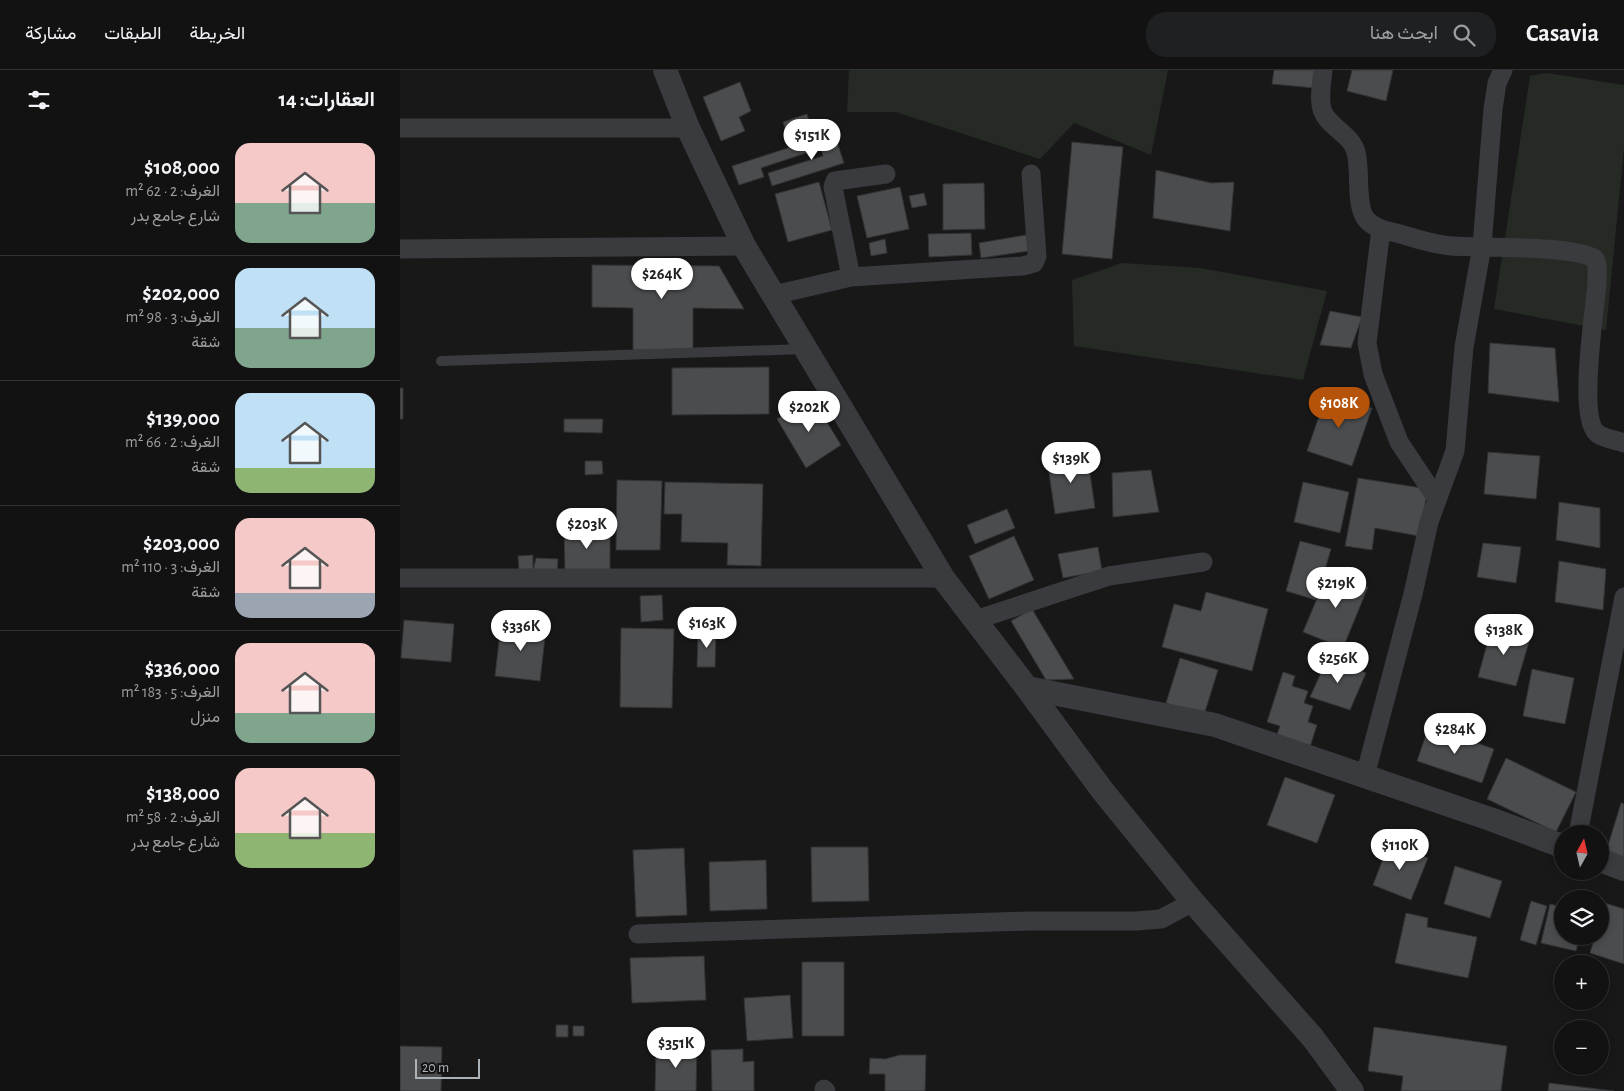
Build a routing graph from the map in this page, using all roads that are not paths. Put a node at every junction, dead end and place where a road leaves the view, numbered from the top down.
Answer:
1 (665, 70) edge
2 (1324, 70) edge
3 (1503, 70) edge
4 (400, 128) edge
5 (688, 128) junction
6 (886, 174) dead end
7 (1031, 174) dead end
8 (1380, 229) junction
9 (744, 246) junction
10 (1482, 246) junction
11 (400, 249) edge
12 (851, 277) junction
13 (774, 294) junction
14 (805, 349) junction
15 (441, 361) dead end
16 (1624, 443) edge
17 (1438, 499) junction
18 (1203, 562) dead end
19 (400, 578) edge
20 (943, 578) junction
21 (1624, 597) edge
22 (975, 620) junction
23 (1028, 688) junction
24 (1365, 776) junction
25 (1580, 825) edge
26 (1554, 843) edge
27 (1609, 863) edge
28 (1624, 869) edge
29 (1193, 902) junction
30 (638, 934) dead end
31 (1352, 1091) edge

1 - 5 street
2 - 8 street
3 - 10 street
4 - 5 street
5 - 9 street
6 - 12 street
7 - 12 street
8 - 10 street
8 - 17 street
9 - 11 street
9 - 13 street
10 - 16 street
10 - 17 street
12 - 13 street
13 - 14 street
14 - 15 lane
14 - 20 street
17 - 24 street
18 - 22 street
19 - 20 street
20 - 22 street
21 - 25 street
22 - 23 street
23 - 24 street
23 - 29 street
24 - 26 street
27 - 28 street
29 - 30 street
29 - 31 street

